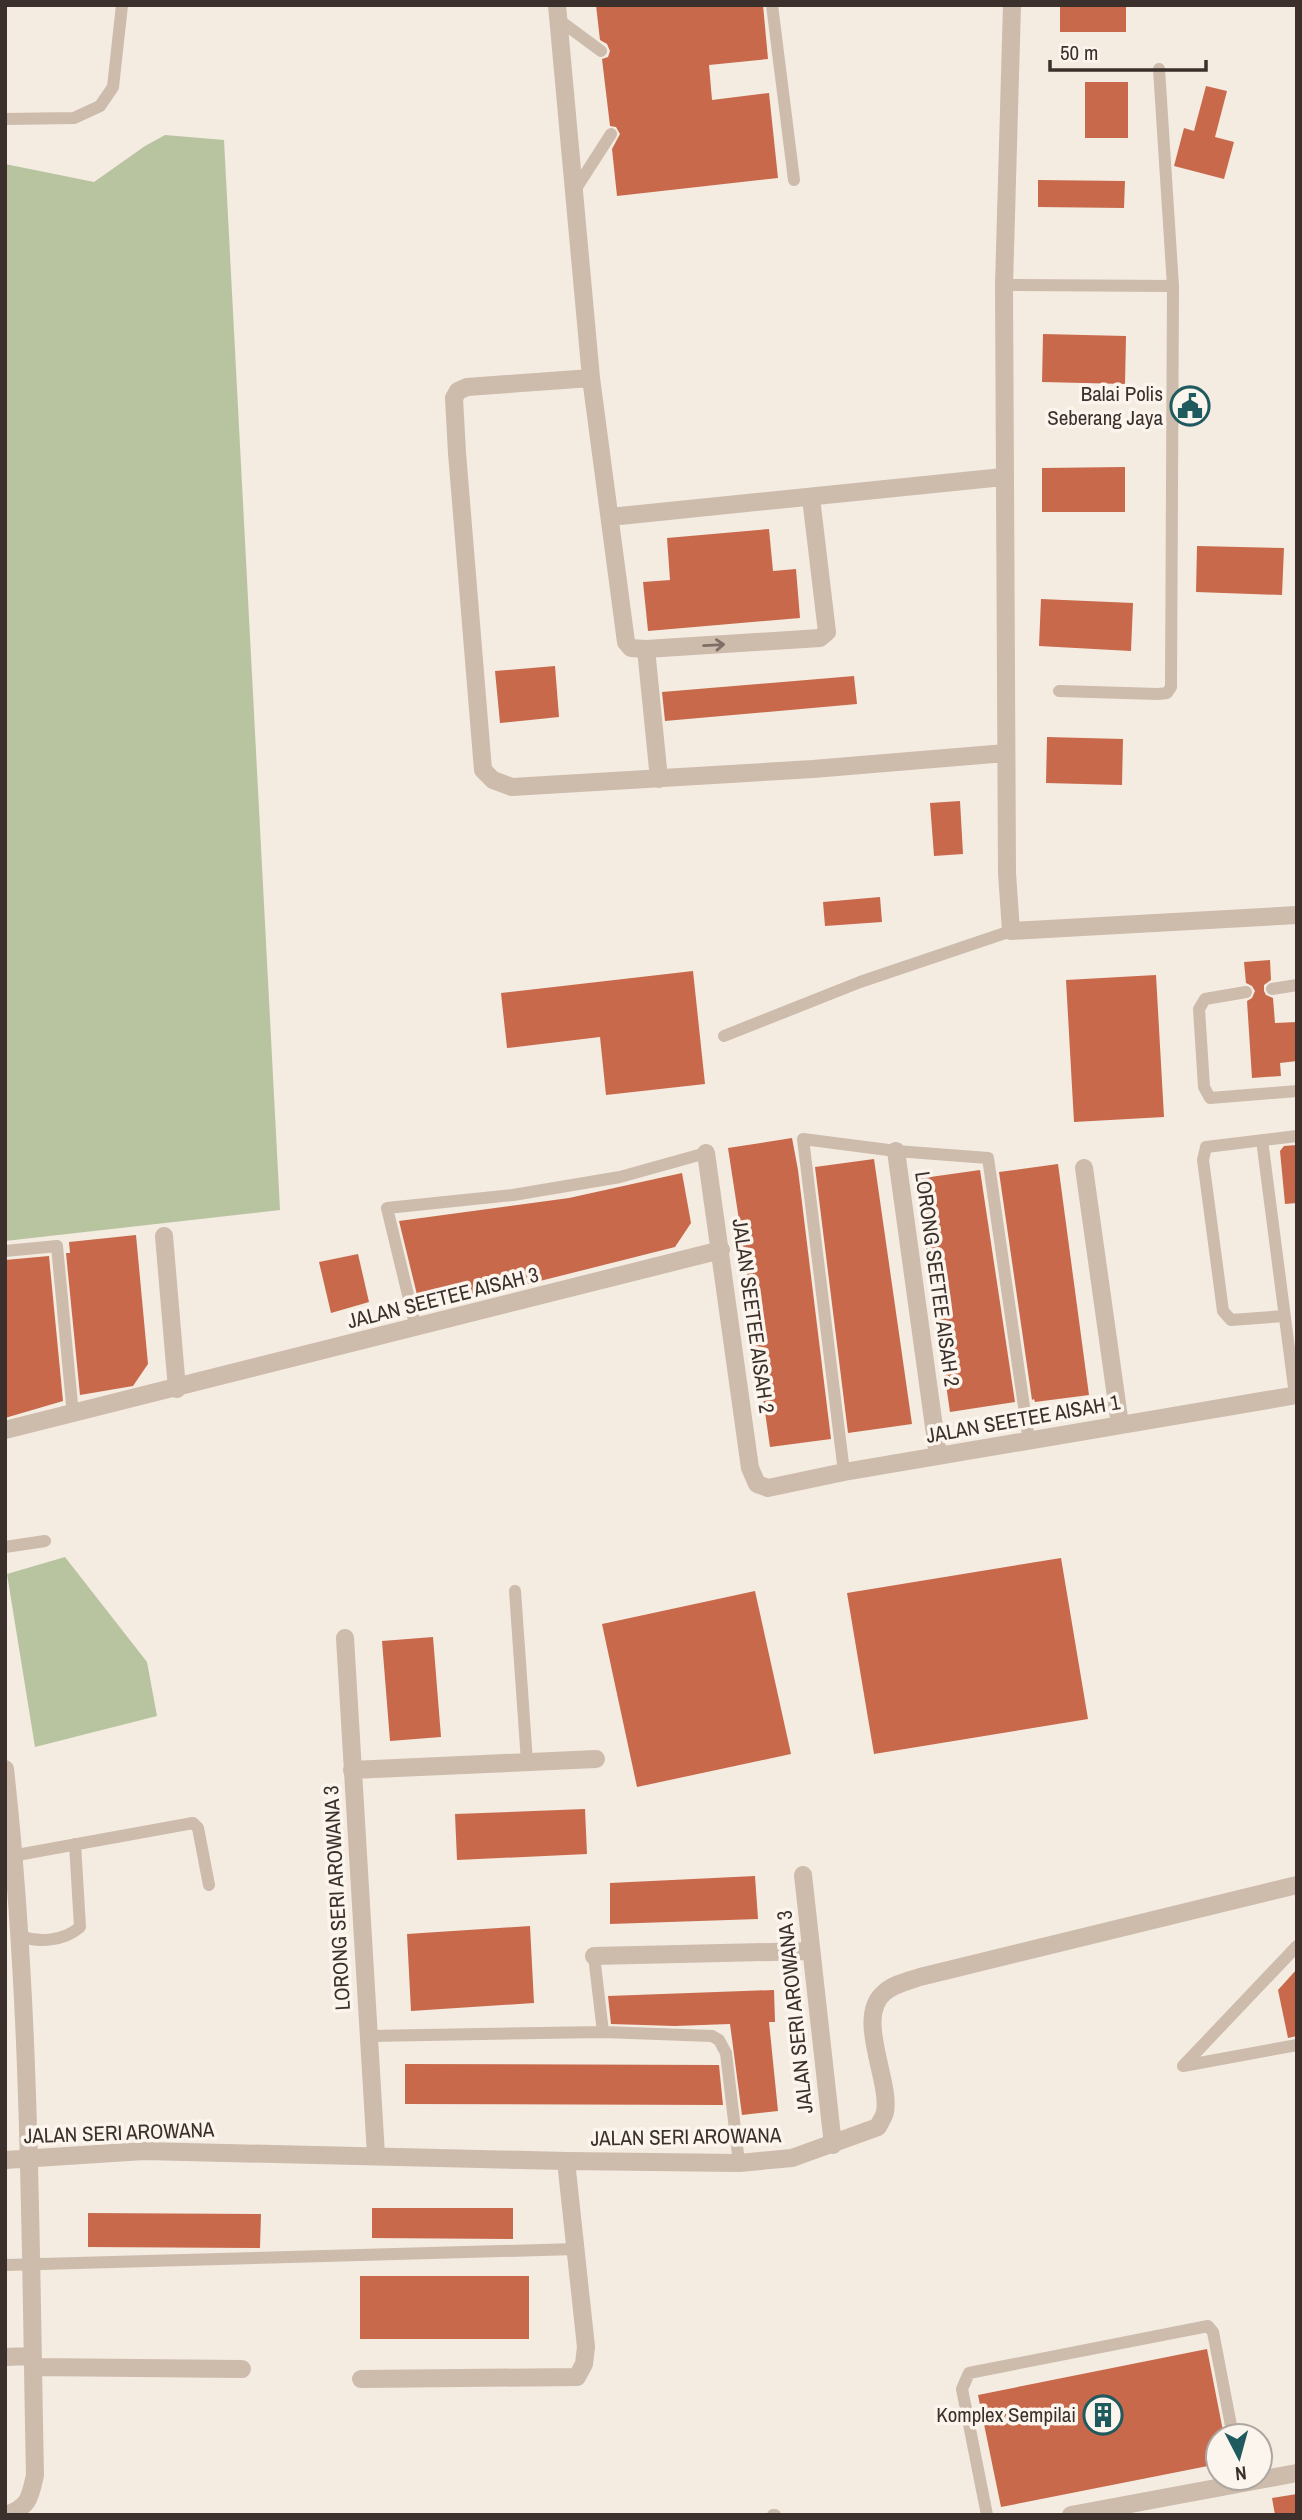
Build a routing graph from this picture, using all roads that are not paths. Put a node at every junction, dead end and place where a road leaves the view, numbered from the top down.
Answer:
1 (122, 5) edge
2 (772, 5) edge
3 (1012, 5) edge
4 (558, 13) edge
5 (601, 51) dead end
6 (1159, 69) dead end
7 (5, 119) edge
8 (611, 134) dead end
9 (794, 180) dead end
10 (575, 190) junction
11 (1004, 285) junction
12 (1173, 286) junction
13 (591, 378) junction
14 (1003, 477) junction
15 (811, 498) junction
16 (610, 517) junction
17 (646, 649) junction
18 (1059, 691) dead end
19 (1006, 753) junction
20 (659, 779) junction
21 (1297, 915) edge
22 (1010, 931) junction
23 (1297, 985) edge
24 (1272, 989) dead end
25 (1246, 992) dead end
26 (724, 1036) dead end
27 (1297, 1091) edge
28 (1297, 1136) edge
29 (1262, 1140) junction
30 (896, 1151) junction
31 (706, 1153) joint
32 (1084, 1168) dead end
33 (164, 1236) dead end
34 (721, 1250) junction
35 (5, 1251) edge
36 (1284, 1316) junction
37 (416, 1328) junction
38 (177, 1389) junction
39 (1296, 1395) edge
40 (74, 1415) junction
41 (1120, 1425) junction
42 (5, 1430) edge
43 (1029, 1441) junction
44 (938, 1456) junction
45 (844, 1472) junction
46 (757, 1484) joint
47 (45, 1541) dead end
48 (5, 1547) edge
49 (515, 1591) dead end
50 (345, 1638) dead end
51 (596, 1759) dead end
52 (527, 1762) junction
53 (352, 1770) junction
54 (5, 1771) edge
55 (75, 1844) junction
56 (10, 1857) edge
57 (803, 1875) dead end
58 (209, 1885) dead end
59 (1297, 1885) edge
60 (13, 1937) edge
61 (1297, 1946) edge
62 (811, 1951) junction
63 (594, 1956) joint
64 (603, 2032) junction
65 (368, 2036) junction
66 (1297, 2045) edge
67 (833, 2145) junction
68 (376, 2155) junction
69 (29, 2158) junction
70 (5, 2160) edge
71 (566, 2161) junction
72 (739, 2163) junction
73 (576, 2249) junction
74 (30, 2264) junction
75 (5, 2265) edge
76 (5, 2357) edge
77 (32, 2362) junction
78 (242, 2370) dead end
79 (361, 2379) dead end
80 (1230, 2422) edge
81 (1297, 2473) edge
82 (1274, 2476) edge
83 (1204, 2488) edge
84 (14, 2512) edge
85 (987, 2515) edge
86 (1071, 2515) edge

1 - 7 lane
2 - 9 lane
3 - 11 street
4 - 5 lane
4 - 10 street
6 - 12 lane
8 - 10 lane
10 - 13 street
11 - 12 lane
11 - 14 street
12 - 18 lane
13 - 16 street
13 - 20 street
14 - 15 street
14 - 19 street
15 - 16 street
17 -> 15 street
16 - 17 street
17 - 20 street
19 - 20 street
19 - 22 street
21 - 22 street
22 - 26 lane
23 - 24 lane
25 - 27 lane
28 - 29 lane
29 - 36 lane
29 - 36 lane
30 - 43 lane
30 - 44 street, LORONG SEETEE AISAH 2
30 - 45 lane
31 - 34 street, JALAN SEETEE AISAH 2
31 - 37 lane
32 - 41 street
33 - 38 street
34 - 37 street, JALAN SEETEE AISAH 3
34 - 46 street, JALAN SEETEE AISAH 2
35 - 40 lane
36 - 39 lane
37 - 38 street, JALAN SEETEE AISAH 3
38 - 40 street, JALAN SEETEE AISAH 3
39 - 41 street, JALAN SEETEE AISAH 1
40 - 42 street, JALAN SEETEE AISAH 3
41 - 43 street, JALAN SEETEE AISAH 1
43 - 44 street, JALAN SEETEE AISAH 1
44 - 45 street, JALAN SEETEE AISAH 1
45 - 46 street, JALAN SEETEE AISAH 1
47 - 48 lane
49 - 52 lane
50 - 53 street, LORONG SERI AROWANA 3
51 - 52 street
52 - 53 street
53 - 65 street, LORONG SERI AROWANA 3
54 - 56 street
55 - 56 lane
55 - 58 lane
55 - 60 lane
56 - 60 street
57 - 62 street, JALAN SERI AROWANA 3
59 - 67 street, JALAN SERI AROWANA
60 - 69 street
61 - 66 lane
62 - 63 street
62 - 67 street, JALAN SERI AROWANA 3
63 - 64 lane
64 - 65 lane
64 - 72 lane
65 - 68 street, LORONG SERI AROWANA 3
67 - 72 street, JALAN SERI AROWANA
68 - 69 street, JALAN SERI AROWANA
68 - 71 street, JALAN SERI AROWANA
69 - 70 street, JALAN SERI AROWANA
69 - 74 street
71 - 72 street, JALAN SERI AROWANA
71 - 73 street
73 - 74 lane
73 - 79 street
74 - 75 lane
74 - 77 street
76 - 77 street
77 - 78 street
77 - 84 street
80 - 85 lane
81 - 82 street
83 - 86 street

